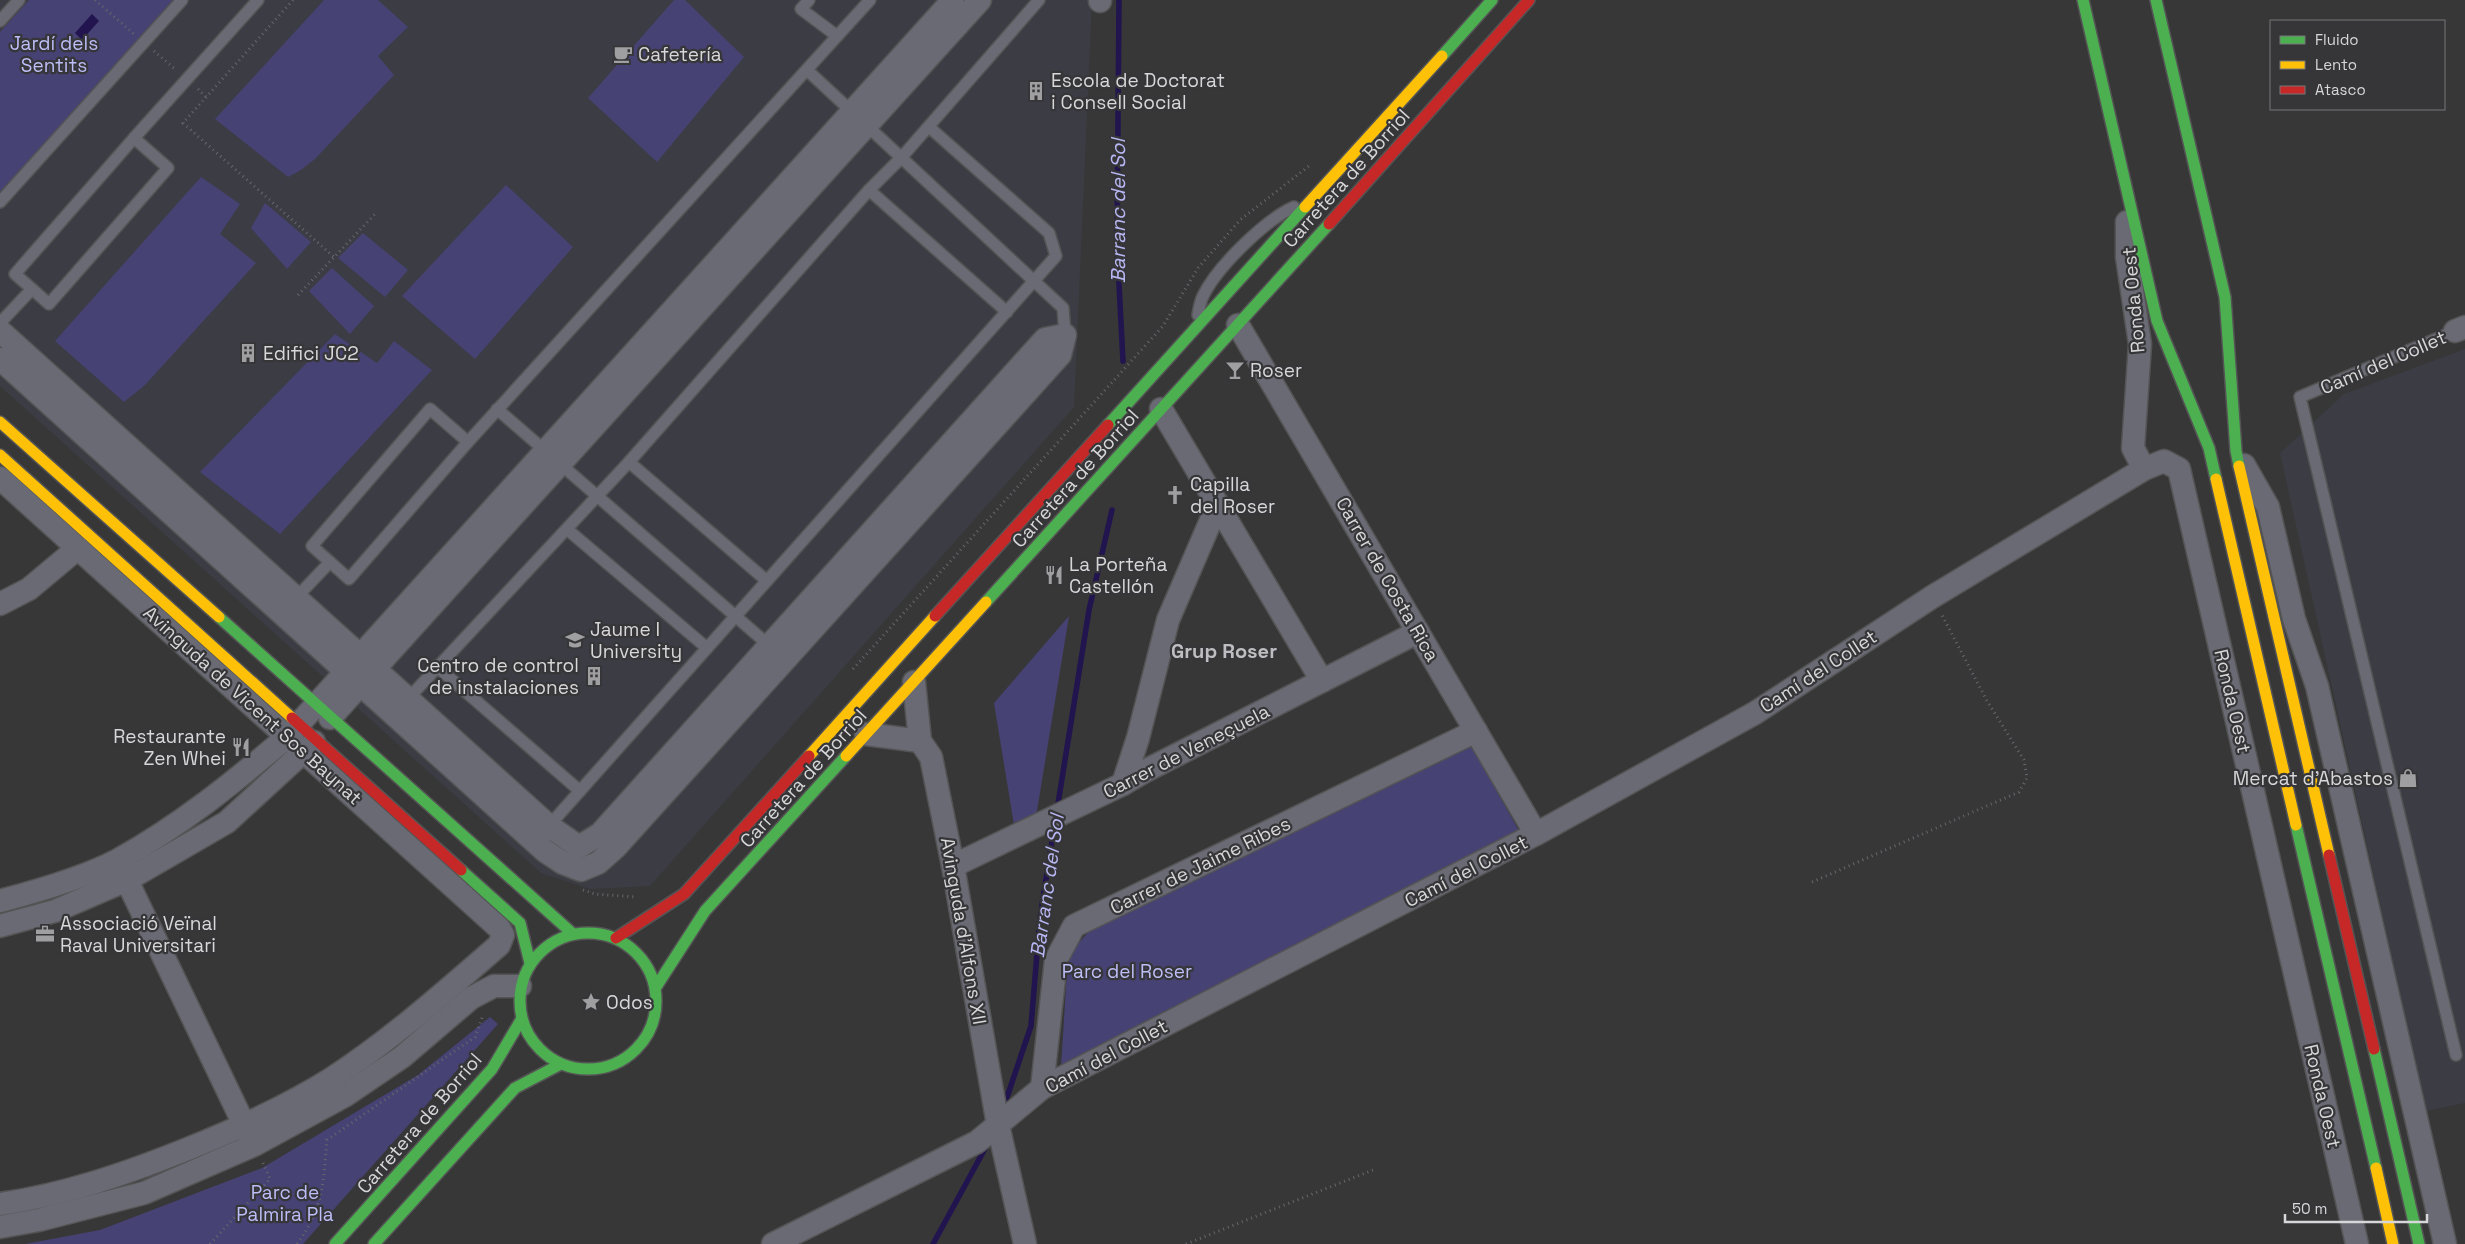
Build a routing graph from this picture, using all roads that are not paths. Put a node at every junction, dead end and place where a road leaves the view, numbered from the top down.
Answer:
1 (19, 0) edge
2 (182, 0) edge
3 (258, 0) edge
4 (809, 0) edge
5 (870, 0) edge
6 (953, 0) edge
7 (980, 0) edge
8 (1039, 0) edge
9 (1492, 0) edge
10 (1529, 0) edge
11 (2083, 0) edge
12 (2156, 0) edge
13 (0, 21) edge
14 (837, 36) junction
15 (807, 70) junction
16 (859, 119) junction
17 (928, 127) junction
18 (134, 138) junction
19 (901, 158) junction
20 (869, 190) junction
21 (2128, 193) junction
22 (1312, 199) junction
23 (0, 202) edge
24 (1034, 281) junction
25 (32, 289) junction
26 (1007, 312) junction
27 (0, 323) edge
28 (1238, 325) junction
29 (1194, 329) junction
30 (2460, 329) edge
31 (0, 331) edge
32 (1065, 335) joint
33 (0, 359) edge
34 (497, 409) junction
35 (1161, 409) junction
36 (0, 422) edge
37 (468, 442) junction
38 (2236, 451) junction
39 (0, 455) edge
40 (553, 458) junction
41 (629, 462) junction
42 (2144, 469) junction
43 (0, 478) edge
44 (597, 496) junction
45 (1218, 504) junction
46 (568, 530) junction
47 (78, 548) junction
48 (330, 562) junction
49 (767, 581) junction
50 (0, 604) edge
51 (288, 605) junction
52 (736, 615) junction
53 (1418, 632) junction
54 (707, 648) junction
55 (778, 652) junction
56 (436, 666) junction
57 (361, 670) junction
58 (1322, 681) junction
59 (914, 682) junction
60 (400, 706) junction
61 (323, 712) junction
62 (293, 730) junction
63 (1476, 731) junction
64 (866, 734) junction
65 (1138, 738) junction
66 (920, 741) junction
67 (310, 745) junction
68 (1147, 770) junction
69 (1123, 784) junction
70 (580, 791) junction
71 (542, 834) junction
72 (1536, 834) junction
73 (117, 860) junction
74 (953, 866) junction
75 (127, 880) junction
76 (0, 901) edge
77 (0, 926) edge
78 (572, 933) junction
79 (616, 938) junction
80 (530, 963) junction
81 (520, 986) junction
82 (656, 987) junction
83 (521, 1020) junction
84 (2456, 1055) dead end
85 (559, 1065) junction
86 (1042, 1088) junction
87 (998, 1125) junction
88 (250, 1135) junction
89 (0, 1204) edge
90 (0, 1227) edge
91 (335, 1244) edge
92 (374, 1244) edge
93 (773, 1244) edge
94 (1024, 1244) edge
95 (2357, 1244) edge
96 (2393, 1244) edge
97 (2419, 1244) edge
98 (2446, 1244) edge

1 - 13 lane
2 - 23 lane
3 - 18 lane
4 - 14 lane
5 - 14 lane
6 - 16 street
7 - 16 street
8 - 17 lane
9 - 22 main road, Carretera de Borriol
10 - 28 main road, Carretera de Borriol
11 - 21 main road, Ronda Oest
12 - 38 main road
14 - 15 lane
15 - 16 lane
15 - 34 lane
16 - 19 lane
16 - 40 street, Avinguda de Vicent Sos Baynat
17 - 19 lane
17 - 24 lane
18 - 25 lane
18 - 25 lane
19 - 20 lane
19 - 24 lane
20 - 26 lane
20 - 41 lane
21 - 42 street, Ronda Oest
21 - 96 main road, Ronda Oest
22 - 29 main road, Carretera de Borriol
22 - 29 lane
24 - 26 lane
24 - 32 lane
25 - 27 lane
26 - 49 lane
28 - 35 main road, Carretera de Borriol
28 - 53 street, Carrer de Costa Rica
29 - 79 main road, Carretera de Borriol
30 - 84 lane, Camí del Collet
31 - 51 street
32 - 55 street
33 - 51 street
34 - 37 lane
34 - 40 lane
35 - 45 street
35 - 59 main road, Carretera de Borriol
36 - 61 main road
37 - 48 lane
37 - 48 lane
38 - 97 main road
38 - 98 street
39 - 62 main road, Avinguda de Vicent Sos Baynat
40 - 44 lane
40 - 57 street, Avinguda de Vicent Sos Baynat
41 - 44 lane
41 - 49 lane
42 - 72 street, Camí del Collet
42 - 95 street, Ronda Oest
43 - 47 street, Avinguda de Vicent Sos Baynat
44 - 46 lane
44 - 52 lane
45 - 58 street
45 - 65 street
46 - 54 lane
46 - 56 lane
47 - 50 street
47 - 62 street, Avinguda de Vicent Sos Baynat
48 - 51 lane
49 - 52 lane
51 - 57 street
52 - 54 lane
52 - 55 lane
53 - 58 street, Carrer de Veneçuela
53 - 63 street, Carrer de Costa Rica
54 - 70 lane
55 - 71 street
56 - 60 lane
56 - 70 lane
57 - 60 street
57 - 61 street, Avinguda de Vicent Sos Baynat
58 - 68 street, Carrer de Veneçuela
59 - 64 main road, Carretera de Borriol
59 - 66 street, Avinguda d'Alfons XII
60 - 71 street
61 - 62 street, Avinguda de Vicent Sos Baynat
61 - 78 main road
62 - 67 street, Avinguda de Vicent Sos Baynat
62 - 73 street
63 - 72 street, Carrer de Costa Rica
63 - 86 street, Carrer de Jaime Ribes
64 - 66 street
64 - 82 main road, Carretera de Borriol
65 - 68 street
65 - 69 street
66 - 74 street, Avinguda d'Alfons XII
67 - 75 street
67 - 80 main road, Avinguda de Vicent Sos Baynat
67 - 88 street, Avinguda de Vicent Sos Baynat
68 - 69 street, Carrer de Veneçuela
69 - 74 street, Carrer de Veneçuela
70 - 71 lane
72 - 86 street, Camí del Collet
73 - 75 street
73 - 76 street
74 - 87 street, Avinguda d'Alfons XII
75 - 77 street
75 - 88 street
78 - 79 main road
78 - 80 main road
79 - 82 main road
80 - 81 main road
81 - 83 main road
81 - 88 street
82 - 85 main road
83 - 85 main road
83 - 91 main road, Carretera de Borriol
85 - 92 main road
86 - 87 street, Camí del Collet
87 - 93 street, Camí del Collet
87 - 94 street, Avinguda d'Alfons XII
88 - 89 street
88 - 90 street

